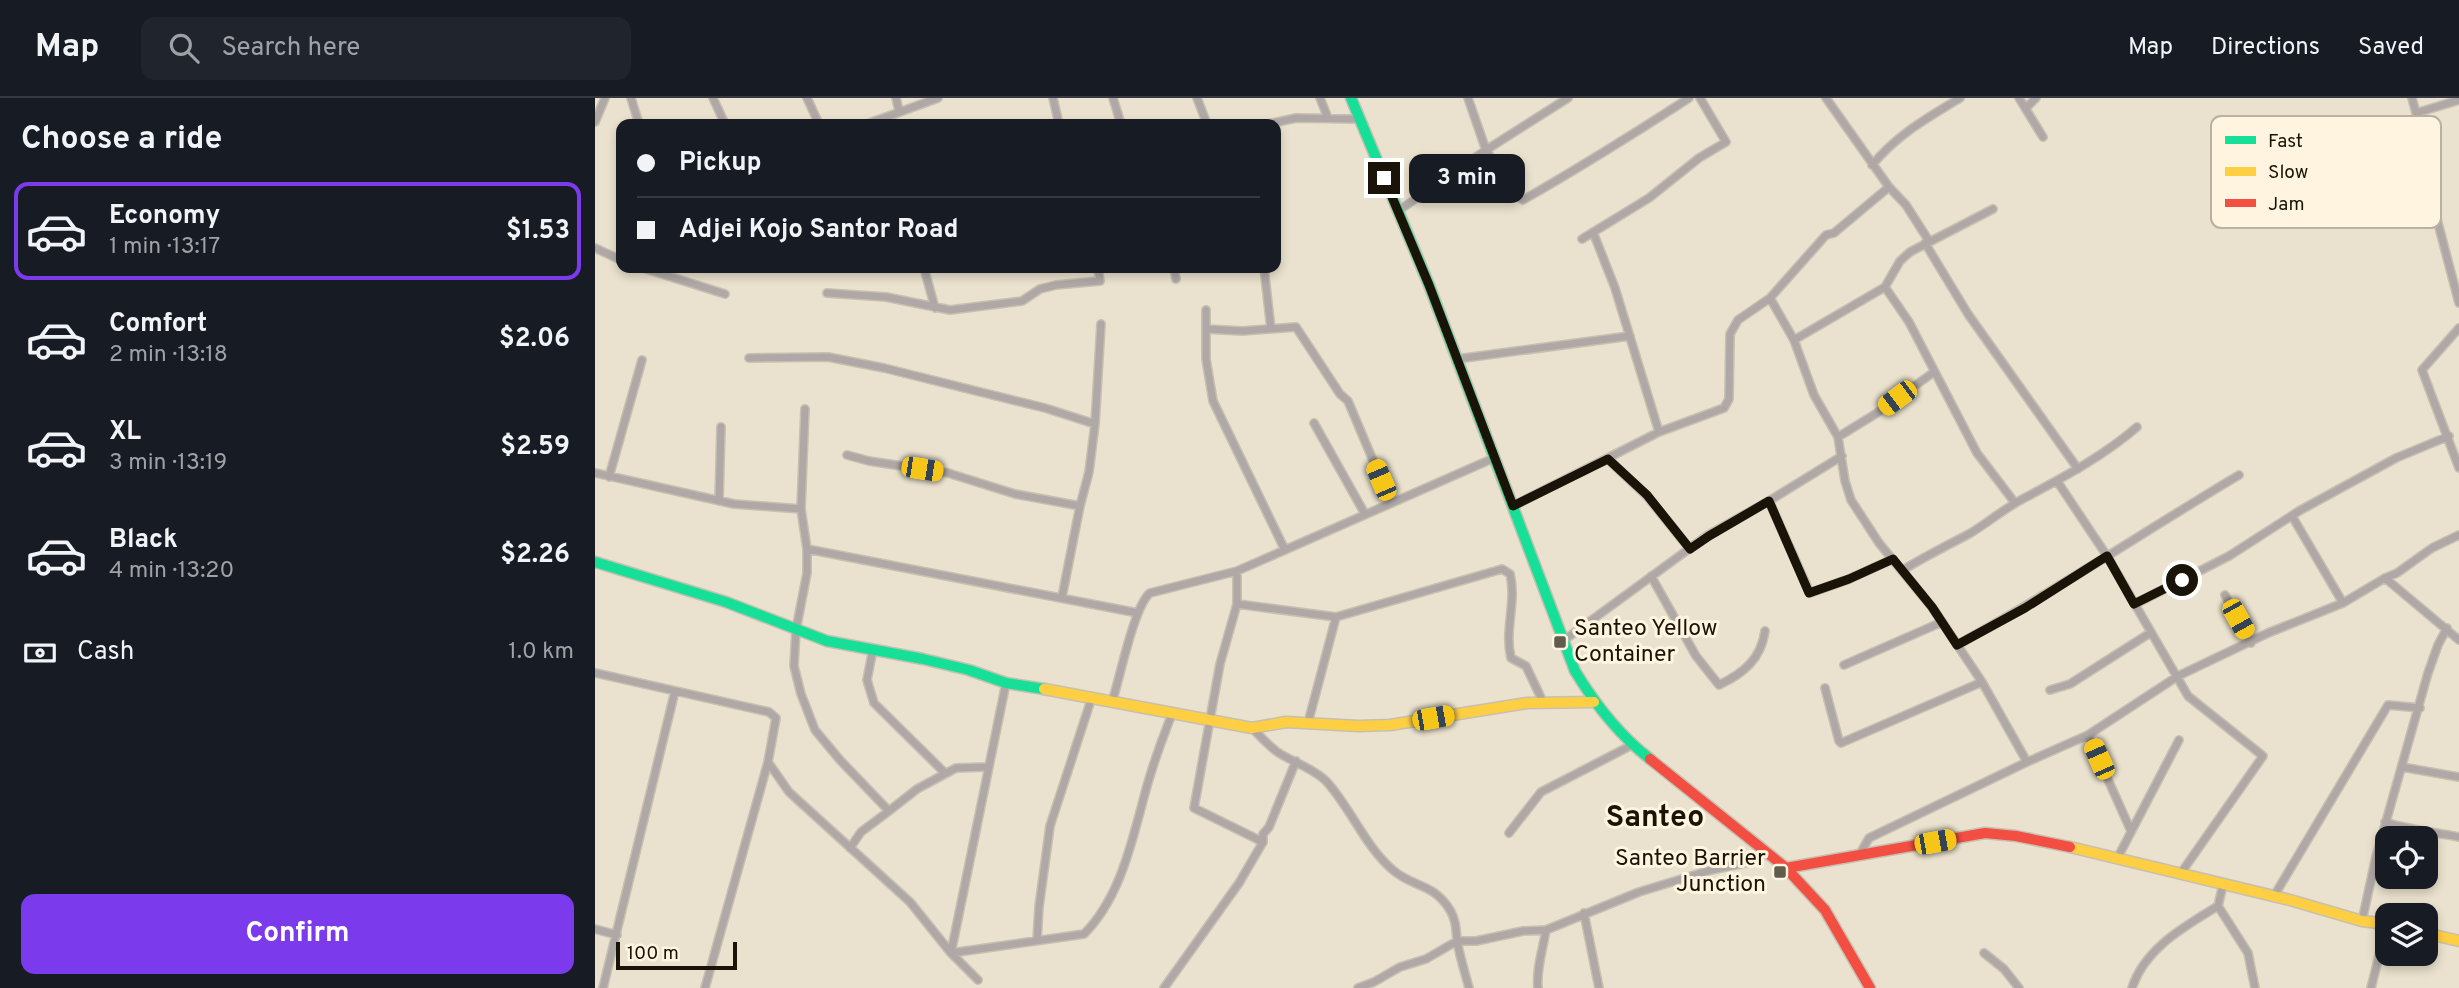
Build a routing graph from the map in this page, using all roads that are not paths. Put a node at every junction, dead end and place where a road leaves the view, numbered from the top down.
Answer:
1 (605, 98) edge
2 (631, 98) edge
3 (713, 98) edge
4 (807, 98) edge
5 (895, 98) edge
6 (938, 98) edge
7 (1053, 98) edge
8 (1113, 98) edge
9 (1197, 98) edge
10 (1320, 98) edge
11 (1351, 98) edge
12 (1468, 98) edge
13 (1568, 98) edge
14 (1689, 98) edge
15 (1700, 98) edge
16 (1826, 98) edge
17 (1960, 98) edge
18 (2019, 98) edge
19 (2036, 98) edge
20 (2412, 98) edge
21 (2459, 100) edge
22 (2027, 107) junction
23 (899, 111) junction
24 (2416, 113) junction
25 (2417, 116) edge
26 (1328, 118) junction
27 (637, 119) edge
28 (723, 119) edge
29 (817, 119) edge
30 (879, 119) edge
31 (1058, 119) edge
32 (1119, 119) edge
33 (1205, 119) edge
34 (1359, 119) junction
35 (1281, 121) edge
36 (595, 122) edge
37 (2043, 137) dead end
38 (1486, 150) junction
39 (1872, 165) junction
40 (1889, 187) junction
41 (1993, 209) dead end
42 (1398, 211) junction
43 (2440, 228) edge
44 (1593, 232) junction
45 (1582, 239) dead end
46 (1927, 242) junction
47 (595, 248) edge
48 (616, 258) edge
49 (658, 273) edge
50 (925, 273) edge
51 (1099, 273) edge
52 (1175, 273) edge
53 (1264, 273) edge
54 (1177, 279) dead end
55 (1885, 287) junction
56 (827, 293) dead end
57 (725, 295) dead end
58 (1770, 298) junction
59 (2459, 303) edge
60 (935, 308) junction
61 (1206, 310) dead end
62 (1101, 324) dead end
63 (2459, 328) edge
64 (1206, 329) junction
65 (1271, 329) junction
66 (1630, 336) junction
67 (1794, 341) junction
68 (748, 358) dead end
69 (1457, 359) junction
70 (642, 360) dead end
71 (1934, 372) junction
72 (805, 409) dead end
73 (1095, 424) junction
74 (1314, 424) dead end
75 (721, 427) dead end
76 (2137, 427) dead end
77 (1659, 432) junction
78 (2449, 436) junction
79 (1838, 437) junction
80 (847, 455) dead end
81 (1842, 456) junction
82 (1494, 458) junction
83 (1608, 459) junction
84 (2459, 468) edge
85 (2078, 469) junction
86 (595, 473) edge
87 (2239, 475) dead end
88 (609, 477) junction
89 (2057, 481) junction
90 (719, 501) junction
91 (1769, 501) junction
92 (1391, 503) junction
93 (2015, 503) junction
94 (1080, 506) junction
95 (1513, 506) junction
96 (801, 509) junction
97 (1366, 514) junction
98 (2292, 516) junction
99 (2459, 536) edge
100 (807, 549) junction
101 (1690, 549) junction
102 (1285, 550) junction
103 (2107, 556) junction
104 (1893, 559) junction
105 (595, 562) edge
106 (1237, 570) junction
107 (1903, 570) junction
108 (1650, 576) junction
109 (2385, 578) junction
110 (2225, 595) dead end
111 (1062, 597) junction
112 (2343, 603) junction
113 (1237, 604) junction
114 (2134, 604) junction
115 (1138, 614) junction
116 (1336, 617) junction
117 (1942, 622) junction
118 (2447, 628) junction
119 (796, 630) junction
120 (1765, 631) dead end
121 (2150, 633) junction
122 (1563, 640) junction
123 (2459, 640) edge
124 (2251, 642) junction
125 (1957, 645) junction
126 (873, 649) junction
127 (1844, 665) dead end
128 (595, 673) edge
129 (2178, 676) junction
130 (1982, 682) junction
131 (1006, 683) junction
132 (1825, 688) dead end
133 (2050, 690) dead end
134 (675, 691) junction
135 (1092, 697) junction
136 (1112, 702) junction
137 (1543, 702) junction
138 (1594, 702) junction
139 (2420, 708) junction
140 (1172, 714) junction
141 (1211, 721) junction
142 (1308, 723) junction
143 (1252, 728) junction
144 (2088, 735) junction
145 (2179, 740) dead end
146 (1632, 745) junction
147 (768, 761) junction
148 (1296, 761) junction
149 (2027, 762) junction
150 (987, 767) junction
151 (2402, 767) junction
152 (945, 773) junction
153 (2459, 777) edge
154 (889, 811) junction
155 (2385, 822) junction
156 (2131, 831) junction
157 (1509, 833) dead end
158 (2459, 837) edge
159 (1263, 842) junction
160 (850, 848) junction
161 (1765, 850) junction
162 (1860, 854) junction
163 (2117, 857) junction
164 (1786, 868) junction
165 (2181, 873) junction
166 (2223, 885) junction
167 (2274, 896) junction
168 (2218, 906) junction
169 (1584, 913) junction
170 (2362, 921) junction
171 (2375, 923) edge
172 (595, 929) edge
173 (1546, 930) junction
174 (617, 935) junction
175 (2438, 936) edge
176 (1037, 940) junction
177 (1457, 940) junction
178 (2459, 941) edge
179 (951, 953) junction
180 (1984, 953) dead end
181 (2376, 966) edge
182 (978, 980) dead end
183 (603, 988) edge
184 (705, 988) edge
185 (1164, 988) edge
186 (1358, 988) edge
187 (1469, 988) edge
188 (1538, 988) edge
189 (1599, 988) edge
190 (1870, 988) edge
191 (2019, 988) edge
192 (2132, 988) edge
193 (2255, 988) edge
194 (2371, 988) edge

1 - 36 street
2 - 27 street
3 - 28 street
4 - 29 street
5 - 23 street
6 - 23 street
7 - 31 street
8 - 32 street
9 - 33 street
10 - 26 street
11 - 34 street
12 - 38 street
13 - 38 street
14 - 38 street
15 - 44 street
16 - 39 street
17 - 39 street
18 - 22 street
19 - 22 street
20 - 24 street
21 - 24 street
22 - 37 street
23 - 30 street
24 - 25 street
26 - 34 street
26 - 35 street
34 - 42 street
38 - 42 street
39 - 40 street
40 - 46 street
40 - 58 street
41 - 46 street
42 - 69 street
43 - 59 street
44 - 45 street
44 - 66 street
46 - 55 street
46 - 85 street
47 - 48 street
49 - 57 street
50 - 60 street
51 - 60 street
52 - 54 street
53 - 65 street
55 - 67 street
55 - 71 street
56 - 60 street
58 - 67 street
58 - 77 street
61 - 64 street
62 - 73 street
63 - 78 street
64 - 65 street
64 - 102 street
65 - 92 street
66 - 69 street
66 - 77 street
67 - 79 street
68 - 73 street
69 - 82 street
70 - 88 street
71 - 79 street
71 - 93 street
72 - 96 street
73 - 94 street
74 - 97 street
75 - 90 street
76 - 85 street
77 - 83 street
78 - 84 street
78 - 98 street
79 - 81 street
80 - 94 street
81 - 91 street
81 - 104 street
82 - 92 street
82 - 95 street
83 - 95 street
83 - 101 street
85 - 89 street
86 - 88 street
87 - 103 street
88 - 90 street
89 - 93 street
89 - 103 street
90 - 96 street
91 - 101 street
91 - 104 street
92 - 97 street
93 - 107 street
94 - 111 street
95 - 122 street
96 - 100 street
97 - 102 street
98 - 112 street
98 - 114 street
99 - 109 street
100 - 111 street
100 - 119 street
101 - 108 street
102 - 106 street
103 - 114 street
103 - 125 street
104 - 107 street
105 - 119 street
106 - 113 street
106 - 115 street
107 - 117 street
108 - 120 street
108 - 122 street
109 - 112 street
109 - 118 street
110 - 124 street
111 - 115 street
112 - 124 street
113 - 116 street
113 - 141 street
114 - 121 street
115 - 136 street
116 - 137 street
116 - 142 street
117 - 125 street
117 - 127 street
118 - 123 street
118 - 139 street
119 - 126 street
119 - 154 street
121 - 129 street
121 - 133 street
122 - 138 street
124 - 129 street
125 - 130 street
126 - 131 street
126 - 152 street
128 - 134 street
129 - 144 street
129 - 165 street
130 - 132 street
130 - 149 street
131 - 135 street
131 - 150 street
134 - 147 street
134 - 174 street
135 - 136 street
135 - 176 street
136 - 140 street
137 - 138 street
137 - 142 street
138 - 146 street
139 - 151 street
139 - 167 street
140 - 141 street
140 - 176 street
141 - 143 street
141 - 159 street
142 - 143 street
143 - 148 street
144 - 149 street
144 - 156 street
145 - 156 street
146 - 157 street
146 - 161 street
147 - 160 street
147 - 184 street
148 - 159 street
148 - 177 street
149 - 162 street
150 - 152 street
150 - 179 street
151 - 153 street
151 - 155 street
152 - 154 street
154 - 160 street
155 - 158 street
155 - 170 street
156 - 163 street
159 - 185 street
160 - 179 street
161 - 164 street
161 - 169 street
162 - 163 street
162 - 164 street
163 - 165 street
164 - 190 street
165 - 166 street
166 - 167 street
166 - 168 street
167 - 170 street
168 - 192 street
168 - 193 street
169 - 173 street
169 - 189 street
170 - 171 street
172 - 174 street
173 - 177 street
173 - 188 street
174 - 183 street
175 - 178 street
176 - 179 street
177 - 186 street
177 - 187 street
179 - 182 street
180 - 191 street
181 - 194 street

